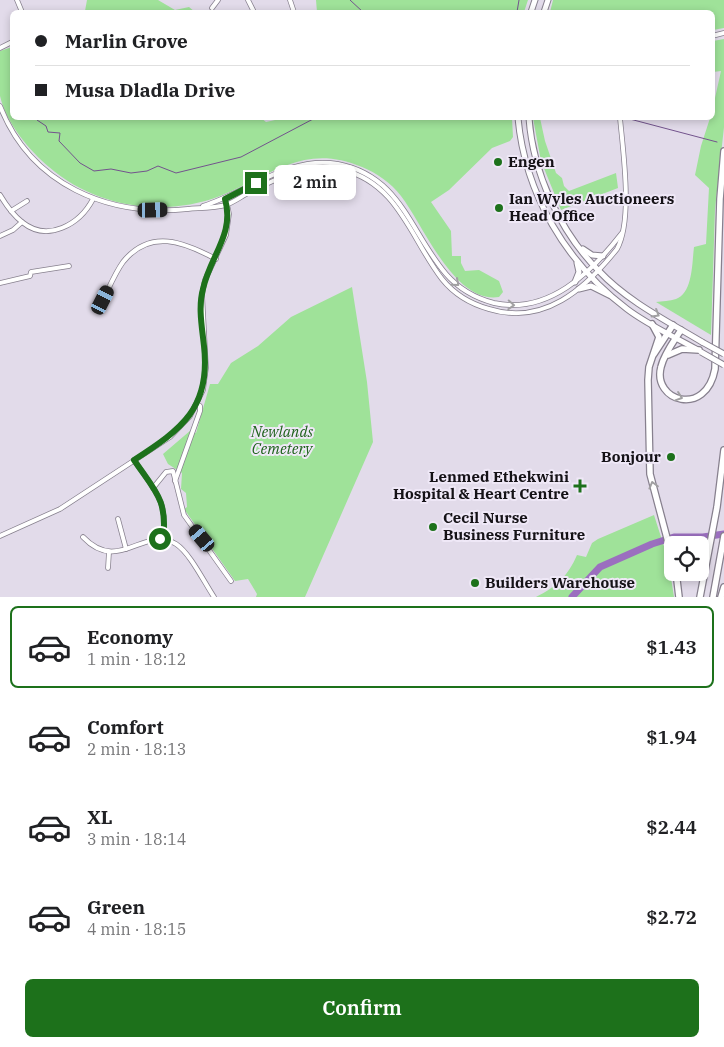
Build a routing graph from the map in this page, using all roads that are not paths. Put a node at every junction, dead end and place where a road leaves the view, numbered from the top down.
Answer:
1 (218, 0) edge
2 (212, 8) dead end
3 (0, 106) edge
4 (518, 120) edge
5 (530, 120) edge
6 (620, 120) edge
7 (724, 152) edge
8 (0, 195) edge
9 (93, 199) junction
10 (225, 199) junction
11 (27, 201) dead end
12 (227, 205) junction
13 (196, 208) junction
14 (11, 211) junction
15 (22, 222) junction
16 (622, 233) junction
17 (0, 236) edge
18 (577, 244) junction
19 (603, 256) junction
20 (216, 259) junction
21 (576, 261) junction
22 (69, 266) dead end
23 (596, 268) junction
24 (590, 274) junction
25 (575, 282) junction
26 (0, 283) edge
27 (579, 289) junction
28 (612, 296) junction
29 (103, 300) dead end
30 (652, 324) junction
31 (673, 325) junction
32 (681, 330) junction
33 (668, 334) junction
34 (676, 338) junction
35 (700, 351) junction
36 (654, 354) junction
37 (724, 354) edge
38 (664, 359) junction
39 (724, 365) edge
40 (197, 404) junction
41 (724, 450) edge
42 (134, 460) junction
43 (175, 481) junction
44 (153, 488) junction
45 (118, 519) dead end
46 (0, 536) edge
47 (666, 536) edge
48 (724, 536) edge
49 (83, 537) dead end
50 (163, 539) junction
51 (126, 549) junction
52 (109, 552) junction
53 (108, 568) dead end
54 (231, 581) dead end
55 (677, 581) edge
56 (724, 587) edge
57 (214, 597) edge
58 (679, 597) edge
59 (700, 597) edge
60 (712, 597) edge
61 (721, 597) edge

1 - 2 street
3 - 9 street
4 - 21 main road
5 - 18 main road
6 - 16 street
38 -> 7 highway
8 - 14 street
9 - 13 street
9 - 15 street
10 - 12 street
10 - 13 street
10 -> 25 street
11 - 14 street
12 - 13 street
12 - 20 street
12 - 27 street
14 - 15 street
15 - 17 street
16 - 19 street
16 - 23 street
18 - 19 main road
18 - 23 main road
19 - 23 street
20 - 29 street
20 - 40 street
21 - 24 main road
21 - 25 main road
22 - 26 street
23 - 24 street
23 -> 31 main road
24 - 25 street
24 - 27 street
24 - 28 main road
27 - 28 main road
28 - 30 main road
30 - 33 main road
30 - 36 highway
31 - 32 main road
31 - 33 highway
32 - 34 highway
32 - 37 main road, bridge
33 - 34 main road
33 - 36 highway
34 - 35 main road
34 - 38 highway
35 - 38 highway
35 - 39 main road, bridge
47 -> 36 highway
40 - 42 street
40 - 43 street
41 - 59 highway
42 - 44 street
42 - 46 street
43 - 44 street
43 - 54 street
44 - 50 street
45 - 51 street
48 - 60 highway
49 - 52 street
50 - 51 street
50 - 57 street
51 - 52 street
52 - 53 street
55 - 58 highway
56 - 61 highway

